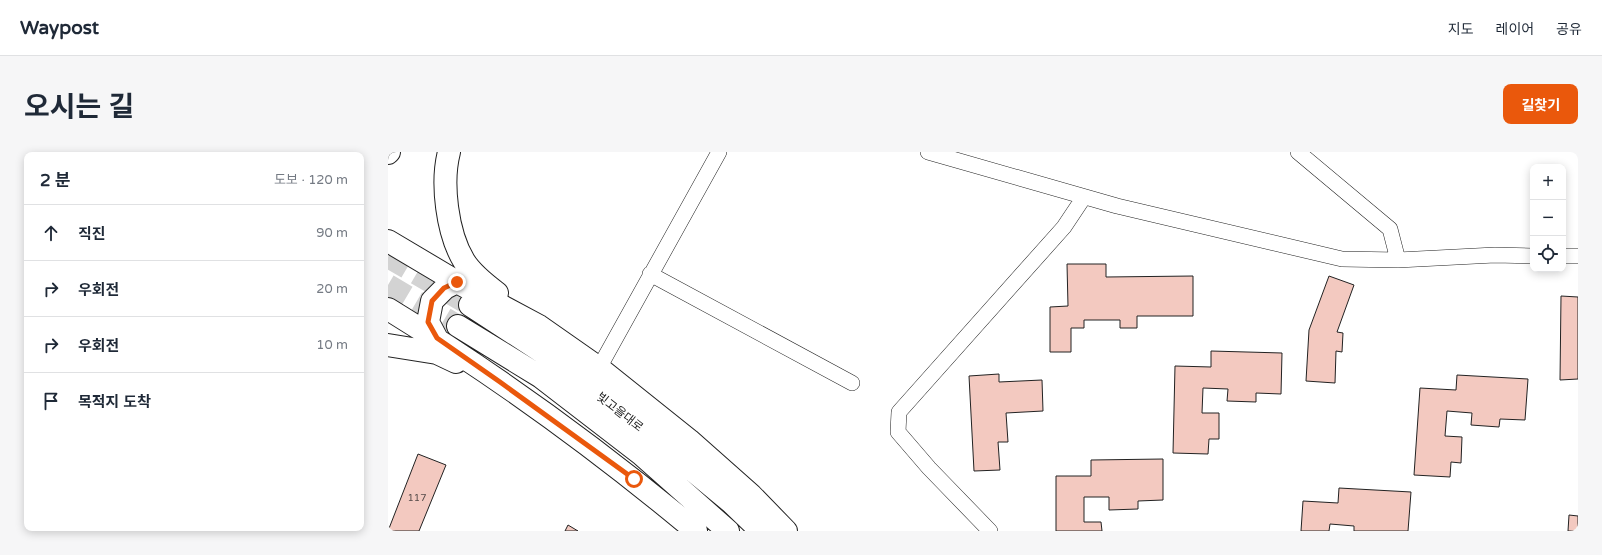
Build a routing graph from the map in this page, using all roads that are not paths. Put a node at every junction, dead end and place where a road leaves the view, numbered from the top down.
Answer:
1 (449, 152) edge
2 (719, 152) edge
3 (928, 152) edge
4 (1298, 152) edge
5 (1084, 197) junction
6 (388, 240) edge
7 (1530, 256) edge
8 (1566, 256) edge
9 (1578, 256) edge
10 (1398, 260) junction
11 (650, 274) junction
12 (457, 282) junction
13 (470, 305) tunnel mouth
14 (388, 309) edge
15 (458, 326) tunnel mouth
16 (539, 326) junction
17 (437, 338) junction
18 (388, 345) edge
19 (598, 368) junction
20 (500, 382) junction
21 (852, 384) dead end
22 (696, 531) edge
23 (728, 531) edge
24 (761, 531) edge
25 (786, 531) edge
26 (990, 531) edge

1 - 16 main road
2 - 11 street
3 - 5 street
4 - 10 street
5 - 10 street
5 - 26 street
6 - 12 main road
7 - 10 street
8 - 9 street
11 - 19 street
11 - 21 street
12 - 16 main road
12 - 17 main road
13 - 24 main road, 빛고을대로
14 - 17 main road
15 - 23 main road, 빛고을대로
16 - 19 main road
17 - 20 main road
18 - 20 main road
19 - 25 main road
20 - 22 main road

